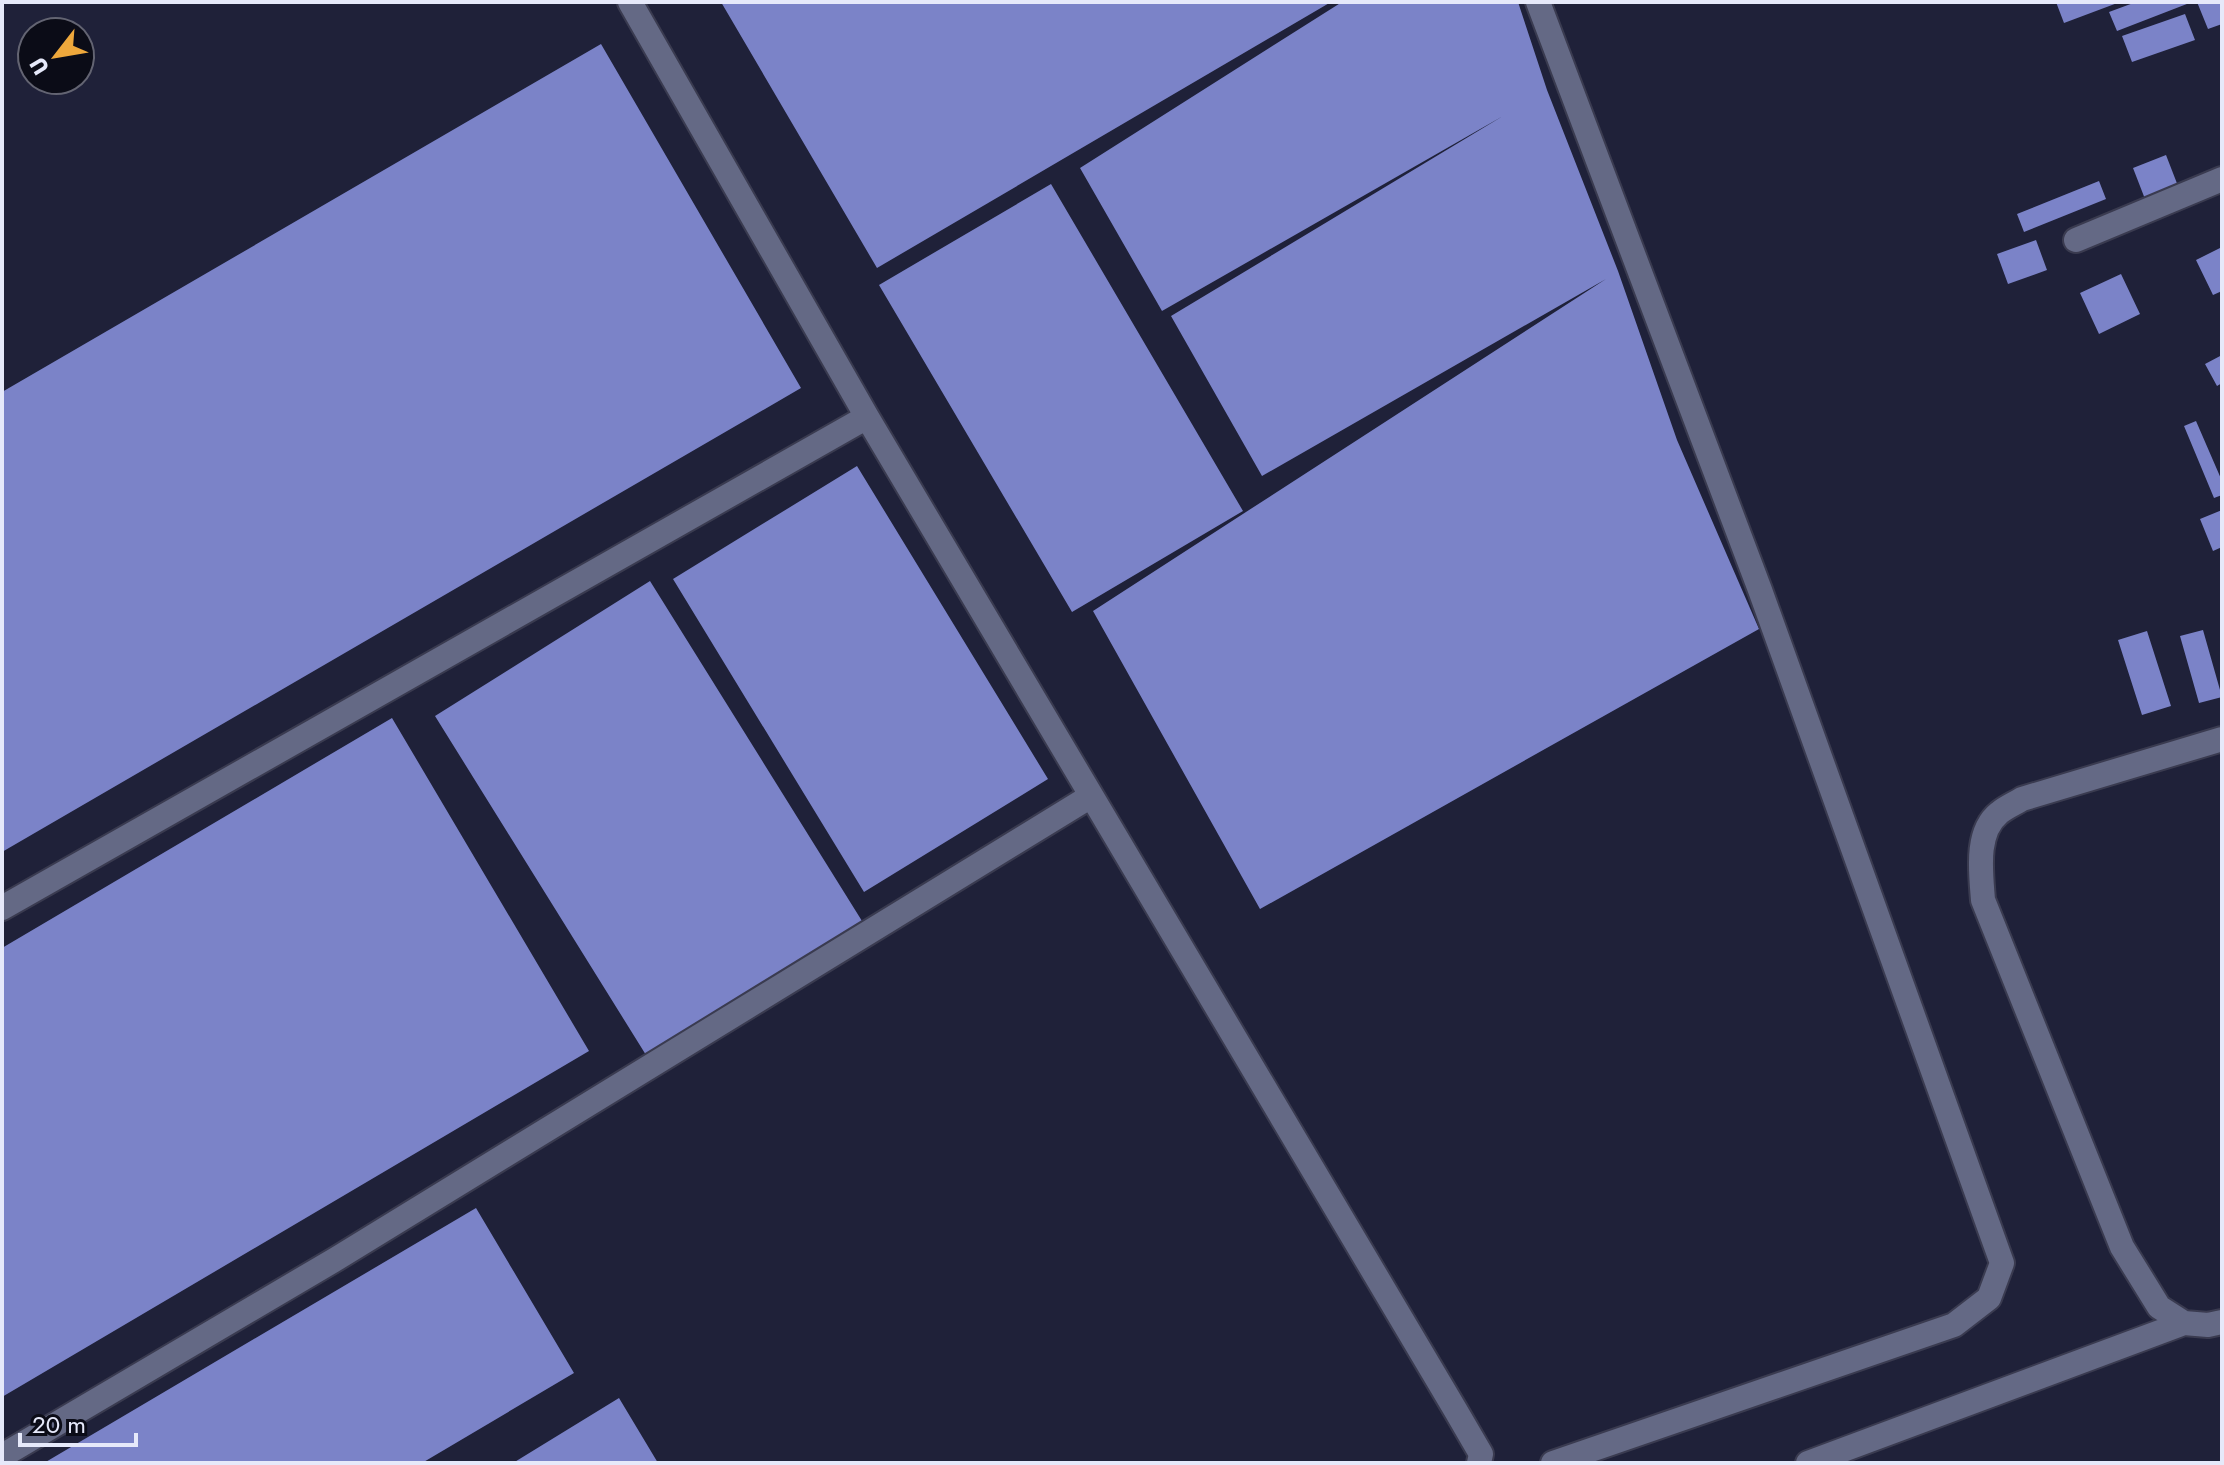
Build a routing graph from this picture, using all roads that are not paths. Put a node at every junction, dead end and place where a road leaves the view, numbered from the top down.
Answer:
1 (630, 2) edge
2 (1538, 2) edge
3 (2222, 179) edge
4 (2076, 240) dead end
5 (867, 417) junction
6 (2222, 739) edge
7 (1091, 796) junction
8 (2, 908) edge
9 (2222, 1322) edge
10 (2184, 1323) junction
11 (2, 1456) edge
12 (1479, 1463) edge
13 (1553, 1463) edge
14 (1808, 1463) edge

1 - 5 street
2 - 13 street
3 - 4 street
5 - 7 street
5 - 8 street
6 - 10 street
7 - 11 street
7 - 12 street
9 - 10 street
10 - 14 street

